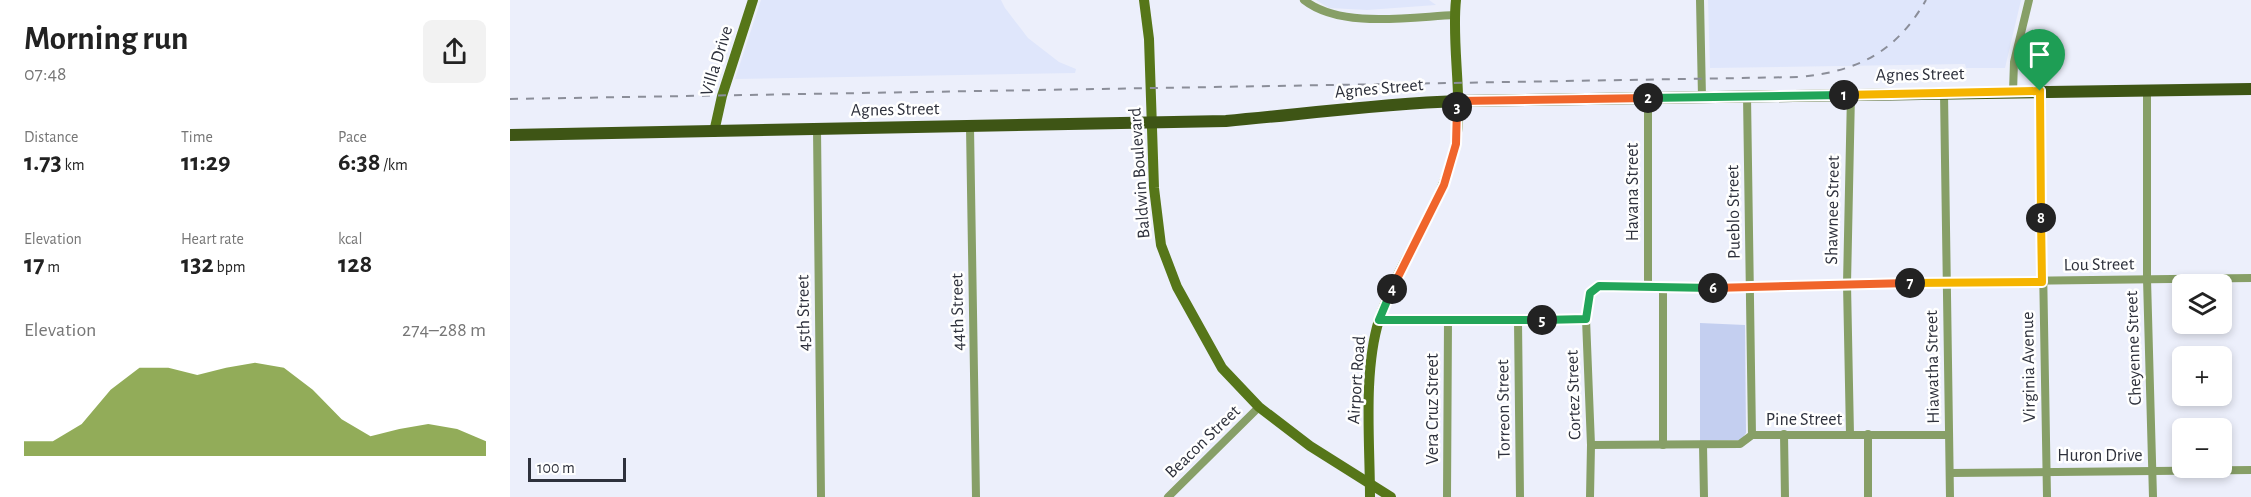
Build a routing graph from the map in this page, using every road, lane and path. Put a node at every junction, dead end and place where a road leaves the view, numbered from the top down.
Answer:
1 (753, 0) edge
2 (1144, 0) edge
3 (1304, 0) edge
4 (1456, 0) edge
5 (1700, 0) edge
6 (2029, 0) edge
7 (1455, 15) junction
8 (2251, 89) edge
9 (2040, 91) junction
10 (2147, 91) junction
11 (2013, 92) junction
12 (1944, 93) junction
13 (1851, 94) junction
14 (1747, 96) junction
15 (1702, 97) junction
16 (1648, 98) junction
17 (1458, 101) junction
18 (1151, 122) junction
19 (970, 127) junction
20 (817, 129) junction
21 (714, 132) junction
22 (510, 135) edge
23 (2251, 278) edge
24 (2147, 279) junction
25 (1946, 282) junction
26 (2042, 282) junction
27 (1846, 284) junction
28 (1648, 286) junction
29 (1750, 287) junction
30 (1663, 288) junction
31 (1590, 293) joint
32 (1586, 319) junction
33 (1379, 320) junction
34 (1448, 321) junction
35 (1518, 321) junction
36 (1259, 408) junction
37 (1784, 434) junction
38 (1868, 434) junction
39 (1752, 435) junction
40 (1850, 435) junction
41 (1949, 435) junction
42 (1591, 445) junction
43 (1663, 445) junction
44 (1703, 445) junction
45 (2251, 470) edge
46 (2152, 471) junction
47 (2046, 472) junction
48 (1950, 473) junction
49 (1370, 484) junction
50 (821, 497) edge
51 (976, 497) edge
52 (1168, 497) edge
53 (1370, 497) edge
54 (1390, 497) edge
55 (1447, 497) edge
56 (1520, 497) edge
57 (1590, 497) edge
58 (1704, 497) edge
59 (1785, 497) edge
60 (1868, 497) edge
61 (1950, 497) edge
62 (2047, 497) edge
63 (2153, 497) edge

1 - 21 street, Villa Drive
2 - 18 street, Baldwin Boulevard
3 - 7 street
4 - 7 street, Airport Road
5 - 15 street
6 - 11 street
7 - 17 street, Airport Road
8 - 10 main road, Agnes Street
9 - 10 main road, Agnes Street
9 - 11 main road, Agnes Street
9 - 26 street, Virginia Avenue
10 - 24 street, Cheyenne Street
11 - 12 main road, Agnes Street
12 - 13 main road, Agnes Street
12 - 25 street, Hiawatha Street
13 - 14 main road, Agnes Street
13 - 27 street, Shawnee Street
14 - 15 main road, Agnes Street
14 - 29 street, Pueblo Street
15 - 16 main road, Agnes Street
16 - 17 main road, Agnes Street
16 - 28 street, Havana Street
17 - 18 main road, Agnes Street
17 - 33 street, Airport Road
18 - 19 main road, Agnes Street
18 - 36 street, Baldwin Boulevard
19 - 20 main road, Agnes Street
19 - 51 street, 44th Street
20 - 21 main road, Agnes Street
20 - 50 street, 45th Street
21 - 22 main road, Agnes Street
23 - 24 street, Lou Street
24 - 26 street, Lou Street
24 - 46 street, Cheyenne Street
25 - 26 street, Lou Street
25 - 27 street, Lou Street
25 - 41 street, Hiawatha Street
26 - 47 street, Virginia Avenue
27 - 29 street, Lou Street
27 - 40 street, Shawnee Street
28 - 30 street, Lou Street
28 - 31 street, Lou Street
29 - 30 street, Lou Street
29 - 39 street, Pueblo Street
30 - 43 street
31 - 32 street, Cortez Street
32 - 35 street
32 - 42 street, Cortez Street
33 - 34 street
33 - 49 street, Airport Road
34 - 35 street
34 - 55 street, Vera Cruz Street
35 - 56 street, Torreon Street
36 - 49 street, Baldwin Boulevard
36 - 52 street, Beacon Street
37 - 39 street, Pine Street
37 - 40 street, Pine Street
37 - 59 street
38 - 40 street, Pine Street
38 - 41 street, Pine Street
38 - 60 street
39 - 44 street, Pine Street
41 - 48 street, Hiawatha Street
42 - 43 street, Pine Street
42 - 57 street, Cortez Street
43 - 44 street, Pine Street
44 - 58 street
45 - 46 street, Huron Drive
46 - 47 street, Huron Drive
46 - 63 street, Cheyenne Street
47 - 48 street, Huron Drive
47 - 62 street, Virginia Avenue
48 - 61 street, Hiawatha Street
49 - 53 street, Airport Road
49 - 54 street, Baldwin Boulevard

